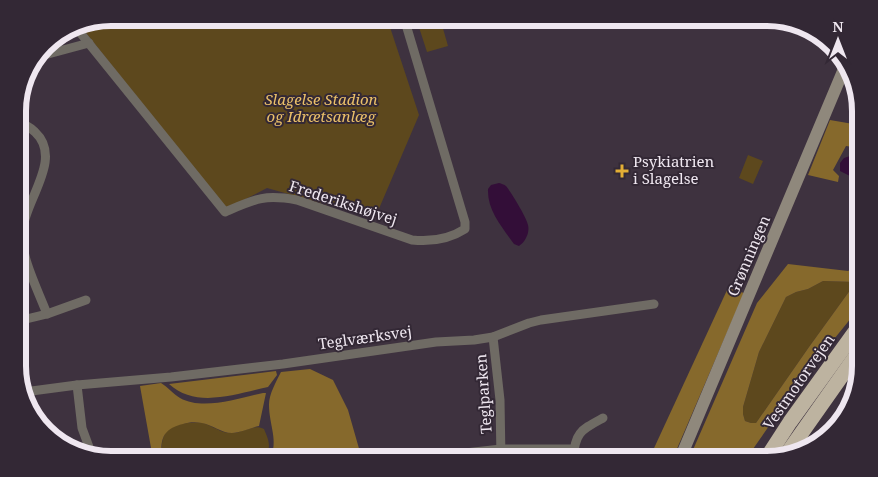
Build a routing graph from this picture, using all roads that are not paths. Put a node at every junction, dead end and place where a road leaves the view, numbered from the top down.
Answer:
1 (406, 26) edge
2 (80, 33) edge
3 (89, 43) junction
4 (49, 54) edge
5 (842, 73) edge
6 (26, 126) edge
7 (26, 216) edge
8 (26, 261) edge
9 (86, 300) dead end
10 (654, 304) dead end
11 (47, 314) junction
12 (26, 319) edge
13 (852, 336) edge
14 (493, 337) junction
15 (852, 361) edge
16 (77, 385) junction
17 (30, 391) edge
18 (603, 418) dead end
19 (89, 447) dead end
20 (792, 447) edge
21 (501, 449) junction
22 (574, 449) joint
23 (483, 451) edge
24 (683, 451) edge
25 (771, 451) edge

1 - 3 street, Frederikshøjvej
2 - 3 street, Frederikshøjvej
3 - 4 street
5 - 24 main road, Grønningen
6 - 7 street
8 - 11 street
9 - 11 street
10 - 14 street, Teglværksvej
11 - 12 street
13 - 25 highway, Vestmotorvejen
14 - 16 street, Teglværksvej
14 - 21 street, Teglparken
15 - 20 highway, Vestmotorvejen
16 - 17 street, Teglværksvej
16 - 19 street
18 - 22 street
21 - 22 street, Teglparken
21 - 23 street, Teglparken

